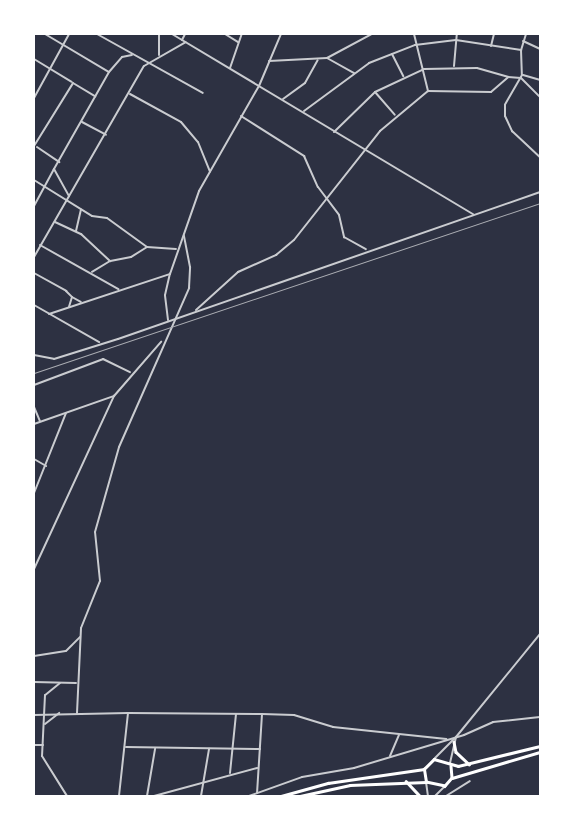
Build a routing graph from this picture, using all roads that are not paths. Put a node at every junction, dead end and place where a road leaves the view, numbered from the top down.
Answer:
1 (45, 34) edge
2 (70, 34) edge
3 (97, 34) edge
4 (159, 34) edge
5 (172, 34) edge
6 (185, 34) edge
7 (225, 34) edge
8 (242, 34) edge
9 (281, 34) edge
10 (372, 34) edge
11 (414, 34) edge
12 (456, 34) edge
13 (494, 34) edge
14 (526, 34) edge
15 (182, 40) junction
16 (456, 40) junction
17 (523, 41) junction
18 (186, 42) junction
19 (238, 42) junction
20 (64, 44) junction
21 (415, 45) junction
22 (491, 46) junction
23 (540, 49) edge
24 (521, 50) junction
25 (392, 53) junction
26 (133, 55) junction
27 (159, 55) junction
28 (327, 58) junction
29 (34, 59) edge
30 (318, 60) junction
31 (268, 61) junction
32 (147, 62) junction
33 (454, 67) junction
34 (230, 68) junction
35 (51, 69) junction
36 (424, 69) junction
37 (109, 72) junction
38 (355, 73) junction
39 (522, 75) junction
40 (403, 76) junction
41 (508, 77) junction
42 (521, 78) junction
43 (540, 80) edge
44 (73, 83) junction
45 (259, 86) junction
46 (428, 91) junction
47 (375, 92) junction
48 (35, 93) edge
49 (203, 93) dead end
50 (540, 93) edge
51 (130, 94) junction
52 (95, 96) junction
53 (539, 97) edge
54 (34, 98) edge
55 (282, 99) junction
56 (304, 111) junction
57 (395, 115) junction
58 (241, 116) junction
59 (82, 122) junction
60 (334, 132) junction
61 (106, 135) junction
62 (35, 147) edge
63 (364, 151) junction
64 (540, 157) edge
65 (59, 162) junction
66 (54, 169) junction
67 (210, 172) junction
68 (34, 180) edge
69 (44, 186) junction
70 (540, 192) edge
71 (69, 196) junction
72 (328, 197) junction
73 (67, 200) junction
74 (34, 206) edge
75 (80, 208) junction
76 (473, 214) junction
77 (55, 222) junction
78 (76, 231) junction
79 (184, 236) junction
80 (40, 245) junction
81 (147, 247) junction
82 (176, 249) junction
83 (368, 249) junction
84 (34, 257) edge
85 (110, 261) junction
86 (92, 272) junction
87 (34, 273) edge
88 (170, 274) junction
89 (118, 290) junction
90 (72, 297) junction
91 (83, 302) junction
92 (34, 305) edge
93 (37, 307) junction
94 (69, 307) junction
95 (34, 309) edge
96 (195, 311) junction
97 (49, 314) junction
98 (172, 319) junction
99 (168, 320) junction
100 (162, 340) junction
101 (100, 343) junction
102 (34, 355) edge
103 (131, 372) junction
104 (34, 385) edge
105 (114, 396) junction
106 (34, 408) edge
107 (66, 413) junction
108 (40, 422) junction
109 (34, 424) edge
110 (34, 459) edge
111 (46, 466) junction
112 (34, 491) edge
113 (34, 569) edge
114 (540, 634) edge
115 (81, 635) junction
116 (34, 656) edge
117 (34, 682) edge
118 (60, 683) junction
119 (77, 683) junction
120 (59, 713) junction
121 (77, 713) junction
122 (128, 713) junction
123 (34, 714) edge
124 (46, 714) junction
125 (236, 714) junction
126 (262, 714) junction
127 (540, 717) edge
128 (45, 724) junction
129 (399, 734) junction
130 (456, 737) junction
131 (448, 739) junction
132 (454, 742) junction
133 (34, 745) edge
134 (43, 745) junction
135 (540, 746) edge
136 (126, 747) junction
137 (155, 749) junction
138 (209, 749) junction
139 (260, 749) junction
140 (232, 750) junction
141 (540, 752) edge
142 (390, 756) junction
143 (431, 761) junction
144 (470, 764) junction
145 (450, 766) junction
146 (257, 768) junction
147 (424, 769) junction
148 (230, 773) junction
149 (452, 778) junction
150 (405, 780) junction
151 (470, 781) dead end
152 (203, 782) junction
153 (426, 782) junction
154 (445, 786) junction
155 (257, 793) junction
156 (66, 796) edge
157 (119, 796) edge
158 (147, 796) edge
159 (154, 796) edge
160 (202, 796) edge
161 (249, 796) edge
162 (281, 796) edge
163 (300, 796) edge
164 (420, 796) edge
165 (428, 796) edge
166 (436, 796) edge
167 (446, 796) edge

1 - 20 street
2 - 20 street
3 - 26 street
4 - 27 street
5 - 15 street
6 - 15 street
7 - 19 street
8 - 19 street
9 - 31 street
10 - 28 street
11 - 21 street
12 - 16 street
13 - 22 street
14 - 17 street
15 - 18 street
16 - 21 street
16 - 22 street
16 - 33 street
17 - 23 street
17 - 24 street
18 - 27 street
18 - 34 street
19 - 34 street
20 - 35 street
20 - 37 street
21 - 25 street
21 - 36 street
22 - 24 street
24 - 39 street
25 - 38 street
25 - 40 street
26 - 32 street
26 - 37 street
27 - 32 street
28 - 30 street
28 - 38 street
29 - 35 street
30 - 31 street
30 - 55 street
31 - 45 street
32 - 49 street
32 - 51 street
33 - 36 street
33 - 41 street
34 - 45 street
35 - 44 street
35 - 48 street
36 - 40 street
36 - 46 street
37 - 52 street
38 - 56 street
39 - 42 street
39 - 43 street
40 - 47 street
41 - 42 street
41 - 46 street
42 - 53 street
42 - 64 street
44 - 52 street
44 - 62 street
45 - 55 street
45 - 58 street
46 - 57 street
47 - 57 street
47 - 60 street
48 - 54 street
50 - 53 street
51 - 61 street
51 - 67 street
52 - 59 street
55 - 56 street
56 - 60 street
57 - 63 street
58 - 67 street
58 - 72 street
59 - 61 street
59 - 65 street
60 - 63 street
61 - 71 street
62 - 65 street
63 - 72 street
63 - 76 street
65 - 66 street
66 - 69 street
66 - 71 street
67 - 79 street
68 - 69 street
69 - 73 street
69 - 74 street
70 - 76 street
71 - 73 street
72 - 83 street
72 - 96 street
73 - 75 street
73 - 77 street
75 - 78 street
75 - 81 street
76 - 83 street
77 - 78 street
77 - 80 street
78 - 85 street
79 - 82 street
79 - 98 street
80 - 84 street
80 - 86 street
81 - 82 street
81 - 85 street
82 - 88 street
83 - 96 street
85 - 86 street
86 - 89 street
87 - 90 street
88 - 89 street
88 - 99 street
89 - 91 street
90 - 91 street
90 - 94 street
91 - 94 street
92 - 93 street
93 - 95 street
93 - 97 street
94 - 97 street
96 - 98 street
97 - 101 street
98 - 99 street
98 - 100 street
99 - 101 street
100 - 103 street
100 - 115 street
101 - 102 street
103 - 104 street
103 - 105 street
105 - 107 street
105 - 113 street
106 - 108 street
107 - 108 street
107 - 111 street
108 - 109 street
110 - 111 street
111 - 112 street
114 - 130 street
115 - 116 street
115 - 119 street
117 - 118 street
118 - 119 street
118 - 124 street
119 - 121 street
120 - 121 street
120 - 124 street
120 - 128 street
121 - 122 street
122 - 125 street
122 - 136 street
123 - 124 street
124 - 128 street
125 - 126 street
125 - 140 street
126 - 129 street
126 - 139 street
127 - 130 street
128 - 134 street
129 - 131 street
129 - 142 street
130 - 131 street
130 - 132 street
130 - 143 street
131 - 142 street
132 - 144 main road
132 - 145 street
133 - 134 street
134 - 156 street
135 - 144 main road
136 - 137 street
136 - 157 street
137 - 138 street
137 - 158 street
138 - 140 street
138 - 152 street
139 - 140 street
139 - 146 street
140 - 148 street
141 - 149 main road
142 - 155 street
143 - 145 main road
143 - 147 main road
144 - 145 main road
145 - 149 main road
146 - 148 street
146 - 155 street
147 - 153 main road
147 - 162 main road
148 - 152 street
149 - 154 main road
150 - 153 main road
150 - 163 main road
150 - 164 main road
151 - 167 street
152 - 159 street
152 - 160 street
153 - 154 main road
153 - 165 street
154 - 166 street
155 - 161 street

